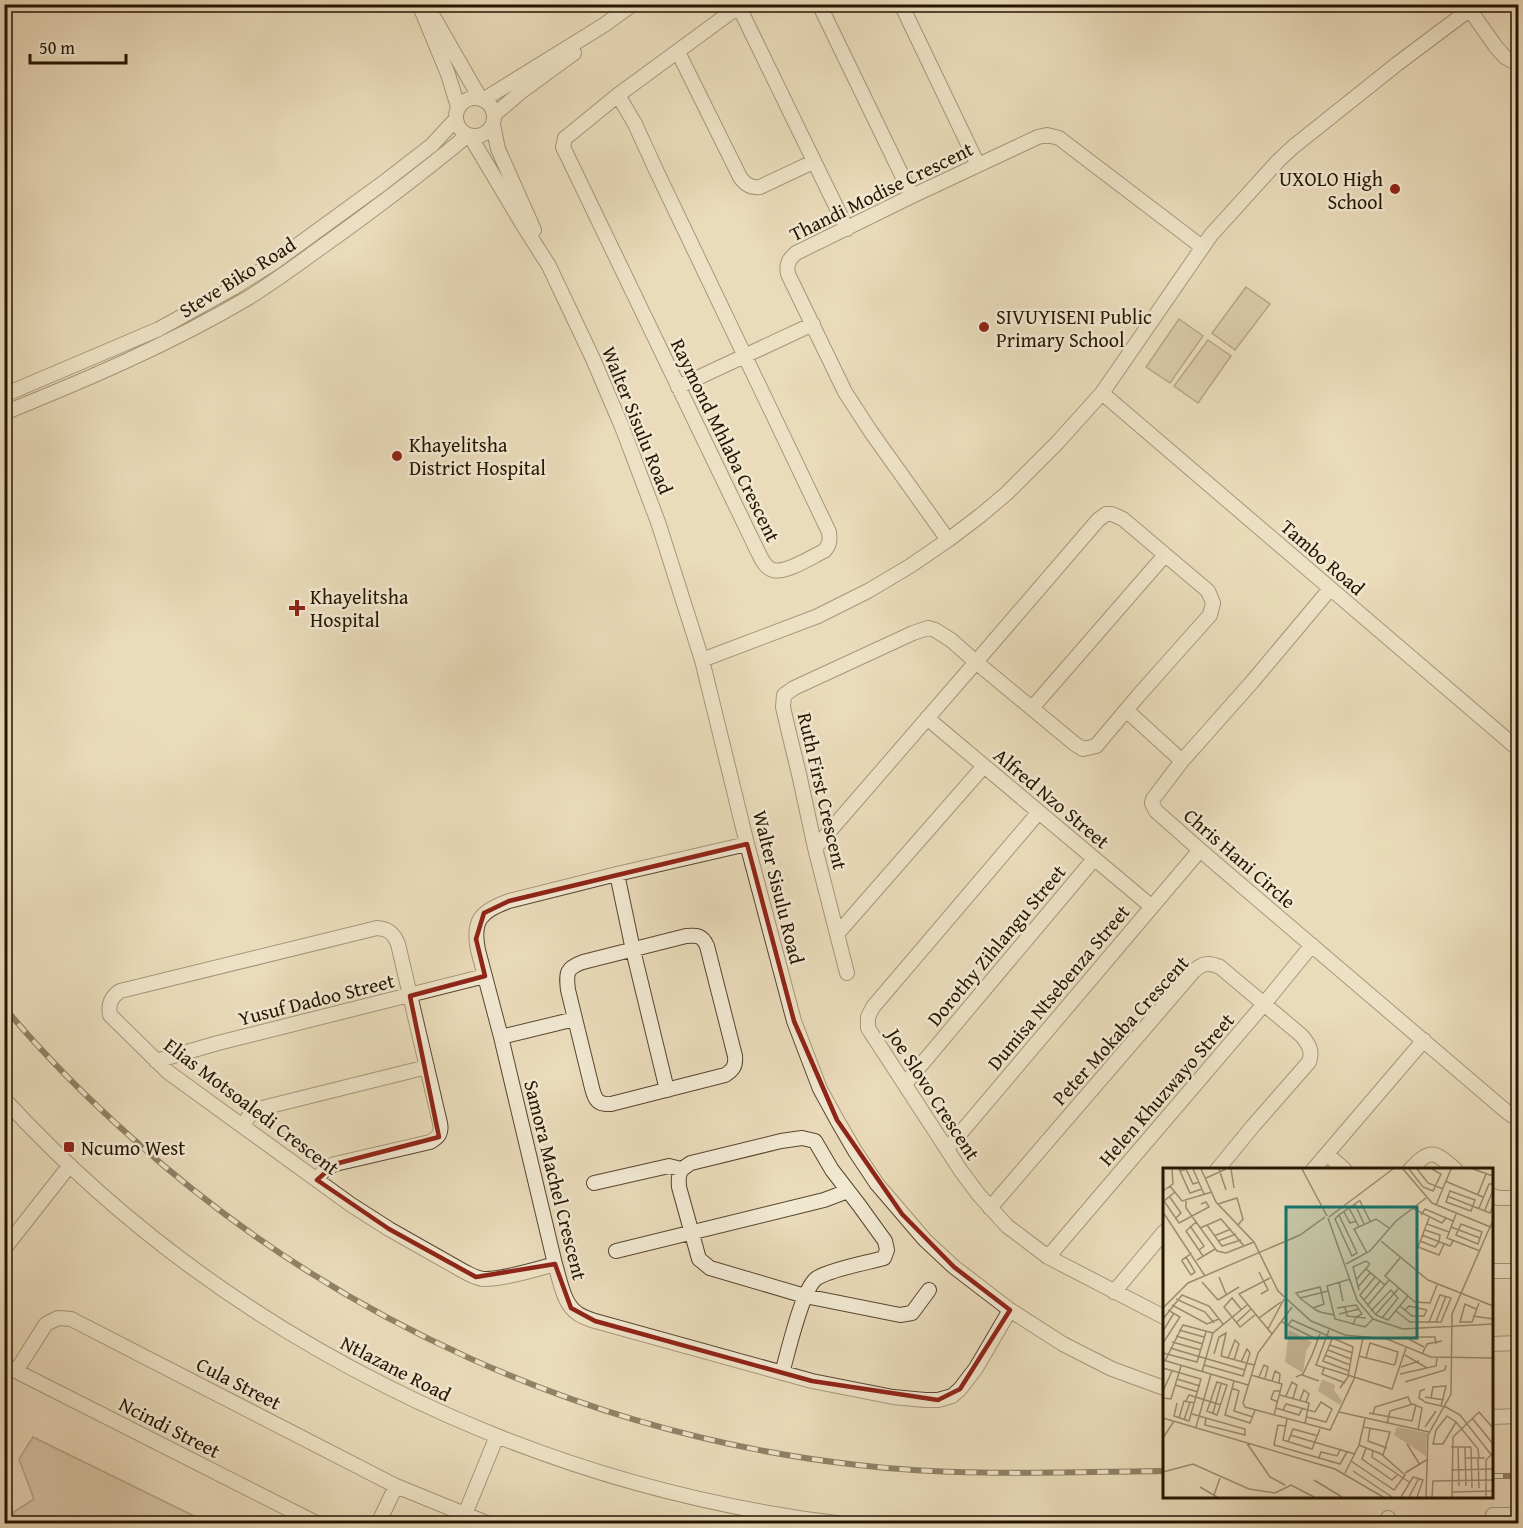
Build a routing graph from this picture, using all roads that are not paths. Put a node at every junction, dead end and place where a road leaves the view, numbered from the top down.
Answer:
1 (419, 4) edge
2 (426, 4) edge
3 (633, 4) edge
4 (819, 4) edge
5 (901, 4) edge
6 (740, 6) edge
7 (1474, 7) edge
8 (604, 26) junction
9 (678, 52) junction
10 (1518, 64) edge
11 (618, 95) junction
12 (482, 99) junction
13 (457, 113) junction
14 (493, 120) junction
15 (469, 136) junction
16 (813, 162) junction
17 (978, 165) junction
18 (912, 196) junction
19 (847, 229) junction
20 (1202, 247) junction
21 (543, 255) junction
22 (813, 324) junction
23 (744, 355) junction
24 (678, 387) junction
25 (1102, 393) junction
26 (4, 395) edge
27 (4, 413) edge
28 (948, 540) junction
29 (1165, 555) junction
30 (1330, 589) junction
31 (702, 660) junction
32 (976, 662) junction
33 (1032, 708) junction
34 (1126, 710) junction
35 (927, 718) junction
36 (1518, 749) edge
37 (1182, 761) junction
38 (984, 766) junction
39 (1039, 812) junction
40 (747, 844) junction
41 (815, 848) junction
42 (1200, 850) junction
43 (1095, 859) junction
44 (617, 874) junction
45 (1152, 907) junction
46 (838, 933) junction
47 (1312, 945) junction
48 (633, 950) junction
49 (847, 973) dead end
50 (485, 976) junction
51 (410, 996) junction
52 (1264, 1005) junction
53 (575, 1019) junction
54 (501, 1037) junction
55 (1424, 1040) junction
56 (156, 1061) junction
57 (427, 1067) junction
58 (905, 1084) junction
59 (667, 1090) junction
60 (4, 1099) edge
61 (1518, 1119) edge
62 (243, 1126) junction
63 (947, 1149) junction
64 (1327, 1154) junction
65 (70, 1165) junction
66 (1219, 1168) edge
67 (1315, 1168) edge
68 (1343, 1168) edge
69 (1412, 1168) edge
70 (1454, 1168) edge
71 (681, 1169) junction
72 (317, 1180) junction
73 (594, 1183) dead end
74 (848, 1191) junction
75 (1493, 1197) edge
76 (1518, 1198) edge
77 (990, 1208) junction
78 (691, 1233) junction
79 (1163, 1233) edge
80 (4, 1249) edge
81 (616, 1251) dead end
82 (1048, 1257) junction
83 (555, 1264) junction
84 (1493, 1271) edge
85 (1518, 1271) edge
86 (929, 1290) dead end
87 (1114, 1292) junction
88 (805, 1296) junction
89 (1010, 1310) junction
90 (1163, 1316) edge
91 (1518, 1343) edge
92 (1493, 1344) edge
93 (10, 1368) edge
94 (782, 1373) junction
95 (1163, 1388) edge
96 (1518, 1416) edge
97 (1493, 1417) edge
98 (496, 1436) junction
99 (396, 1486) junction
100 (1493, 1515) dead end
101 (1518, 1515) edge
102 (463, 1519) edge
103 (318, 1524) edge
104 (378, 1524) edge
105 (489, 1524) edge
106 (844, 1524) edge

1 - 13 street
2 - 12 street
3 - 8 street
4 - 18 street
5 - 17 street
6 - 9 street, Raymond Mhlaba Crescent
6 - 16 street
7 - 10 street
7 - 20 street
8 - 12 street
8 - 14 street
9 - 11 street, Raymond Mhlaba Crescent
9 - 16 street
11 - 23 street, Raymond Mhlaba Crescent
11 - 24 street, Raymond Mhlaba Crescent
12 - 13 street
12 - 14 street
13 - 15 street
13 - 26 street, Steve Biko Road
14 - 15 street
14 - 21 street, Walter Sisulu Road
15 - 21 street, Walter Sisulu Road
15 - 27 street, Steve Biko Road
16 - 19 street
17 - 18 street, Thandi Modise Crescent
17 - 20 street, Thandi Modise Crescent
18 - 19 street, Thandi Modise Crescent
19 - 22 street, Thandi Modise Crescent
20 - 25 street
21 - 31 street, Walter Sisulu Road
22 - 23 street
22 - 28 street, Thandi Modise Crescent
23 - 24 street
23 - 24 street, Raymond Mhlaba Crescent
25 - 28 street
25 - 30 street, Tambo Road
28 - 31 street
29 - 32 street
29 - 33 street
29 - 34 street
30 - 36 street, Tambo Road
30 - 37 street, Chris Hani Circle
31 - 40 street, Walter Sisulu Road
32 - 33 street
32 - 35 street
32 - 41 street, Ruth First Crescent
33 - 34 street
34 - 37 street
35 - 38 street, Alfred Nzo Street
35 - 41 street
37 - 42 street, Chris Hani Circle
38 - 39 street, Alfred Nzo Street
38 - 46 street
39 - 43 street, Alfred Nzo Street
39 - 58 street, Joe Slovo Crescent
40 - 44 street, Samora Machel Crescent
40 - 89 street, Walter Sisulu Road
41 - 46 street, Ruth First Crescent
42 - 45 street, Dumisa Ntsebenza Street
42 - 47 street, Chris Hani Circle
43 - 45 street, Alfred Nzo Street
43 - 58 street, Dorothy Zihlangu Street
44 - 48 street
44 - 50 street, Samora Machel Crescent
45 - 63 street, Dumisa Ntsebenza Street
46 - 49 street, Ruth First Crescent
47 - 52 street, Helen Khuzwayo Street
47 - 55 street, Chris Hani Circle
48 - 53 street
48 - 59 street
48 - 59 street
50 - 51 street, Yusuf Dadoo Street
50 - 54 street, Samora Machel Crescent
51 - 56 street, Yusuf Dadoo Street
51 - 56 street, Elias Motsoaledi Crescent
51 - 57 street
52 - 66 street, Peter Mokaba Crescent
52 - 77 street, Peter Mokaba Crescent
52 - 82 street, Helen Khuzwayo Street
53 - 54 street
53 - 59 street
54 - 83 street, Samora Machel Crescent
55 - 61 street, Chris Hani Circle
55 - 64 street
56 - 62 street, Elias Motsoaledi Crescent
57 - 62 street
57 - 72 street
58 - 63 street, Joe Slovo Crescent
60 - 65 street, Ntlazane Road
62 - 72 street, Elias Motsoaledi Crescent
63 - 77 street, Joe Slovo Crescent
64 - 67 street
64 - 68 street
65 - 80 street
65 - 98 street, Ntlazane Road
69 - 70 street
71 - 73 street
71 - 74 street
71 - 78 street
72 - 83 street, Elias Motsoaledi Crescent
74 - 78 street
74 - 88 street
75 - 76 street
77 - 82 street, Joe Slovo Crescent
78 - 81 street
78 - 88 street
79 - 87 street
82 - 87 street, Joe Slovo Crescent
83 - 94 street, Samora Machel Crescent
84 - 85 street
86 - 88 street
87 - 90 street, Joe Slovo Crescent
88 - 94 street
89 - 94 street, Samora Machel Crescent
89 - 95 street, Walter Sisulu Road
91 - 92 street
93 - 99 street, Cula Street
93 - 103 street, Ncindi Street
96 - 97 street
98 - 102 street
98 - 106 street, Ntlazane Road
99 - 102 street, Cula Street
99 - 104 street
100 - 101 street
102 - 105 street, Cula Street

